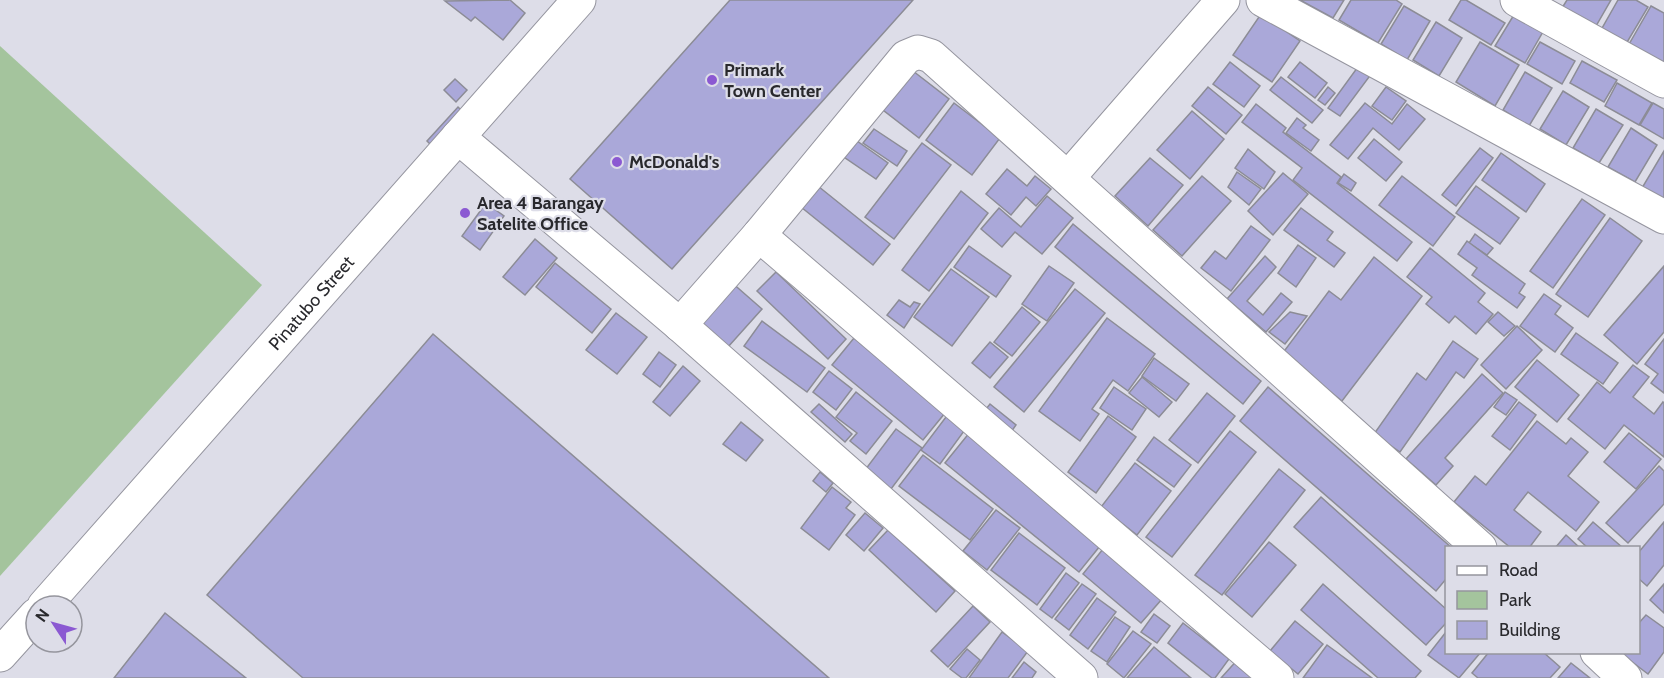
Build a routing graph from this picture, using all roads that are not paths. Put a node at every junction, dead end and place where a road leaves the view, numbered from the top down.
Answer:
1 (579, 0) edge
2 (1223, 0) edge
3 (1263, 0) edge
4 (1517, 0) edge
5 (1664, 81) edge
6 (458, 138) junction
7 (1068, 178) junction
8 (1664, 217) edge
9 (759, 235) junction
10 (680, 325) junction
11 (1478, 546) edge
12 (55, 594) edge
13 (24, 628) edge
14 (1599, 654) edge
15 (0, 655) edge
16 (1081, 678) edge
17 (1277, 678) edge
18 (1625, 678) edge

1 - 6 street, Pinatubo Street
2 - 7 street
3 - 8 street
4 - 5 street
6 - 10 street
6 - 12 street, Pinatubo Street
7 - 9 street
7 - 11 street
9 - 10 street
9 - 17 street
10 - 16 street
13 - 15 street
14 - 18 street

